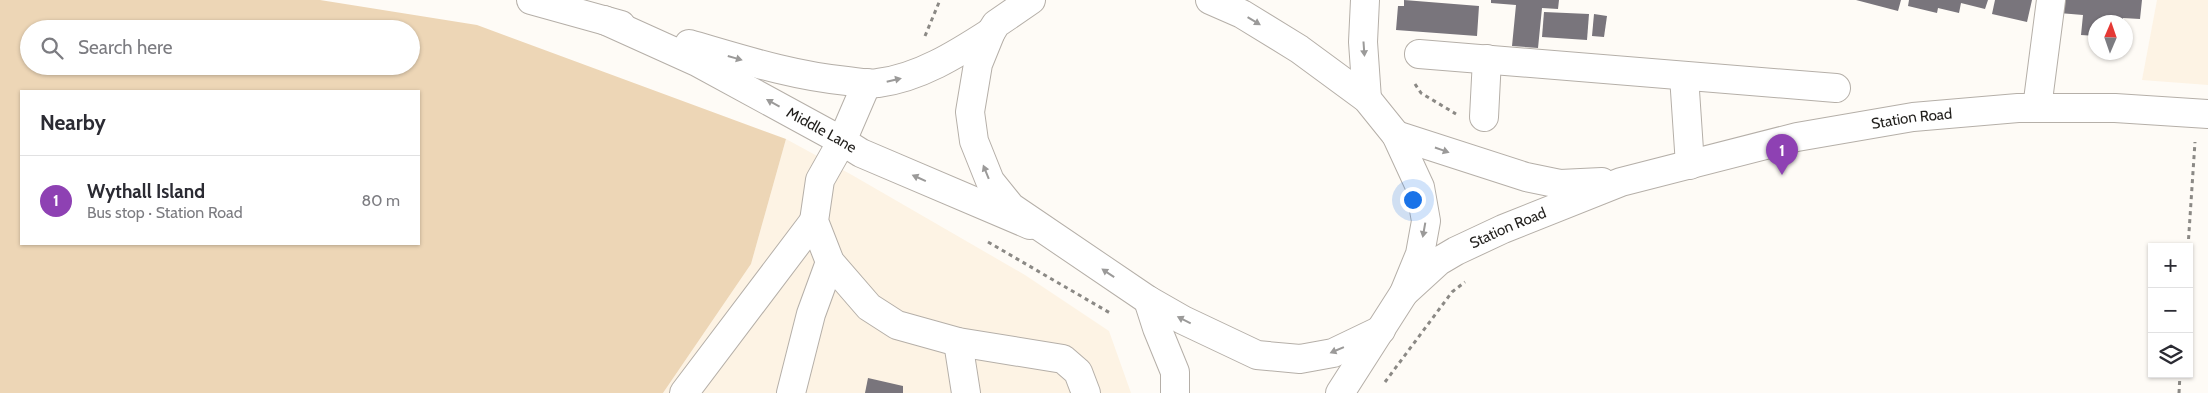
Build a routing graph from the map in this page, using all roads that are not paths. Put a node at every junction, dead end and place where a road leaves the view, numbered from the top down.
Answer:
1 (531, 0) edge
2 (1031, 0) edge
3 (1210, 0) edge
4 (1365, 0) edge
5 (2051, 0) edge
6 (995, 19) edge
7 (604, 20) junction
8 (1419, 54) dead end
9 (1487, 59) junction
10 (1684, 76) junction
11 (867, 83) junction
12 (1836, 88) dead end
13 (1367, 99) junction
14 (2037, 108) junction
15 (2202, 114) edge
16 (1484, 117) dead end
17 (1396, 135) junction
18 (842, 141) junction
19 (1690, 165) junction
20 (1621, 182) junction
21 (814, 221) junction
22 (1044, 231) junction
23 (830, 262) junction
24 (1404, 293) junction
25 (1148, 300) junction
26 (1381, 330) junction
27 (958, 342) junction
28 (684, 393) edge
29 (791, 393) edge
30 (966, 393) edge
31 (1086, 393) edge
32 (1175, 393) edge
33 (1340, 393) edge

1 - 7 main road, Middle Lane
2 - 6 main road, Middle Lane
3 -> 13 main road
4 -> 13 main road
5 - 14 main road
11 -> 6 main road, Middle Lane
22 -> 6 main road
7 -> 11 main road, Middle Lane
18 -> 7 main road, Middle Lane
8 - 9 main road
9 - 10 main road
9 - 16 main road
10 - 12 main road
10 - 19 main road
11 - 18 main road
13 - 17 main road
14 - 15 main road, Station Road
14 - 19 main road, Station Road
17 -> 20 main road, Station Road
17 -> 24 main road
18 - 21 main road
22 -> 18 main road, Middle Lane
19 - 20 main road, Station Road
20 - 24 main road, Station Road
21 - 23 main road
21 - 28 main road
25 -> 22 main road
23 - 27 main road
23 - 29 main road
24 - 26 main road
26 -> 25 main road
25 - 32 main road
26 - 33 main road
27 - 30 main road
27 - 31 main road

